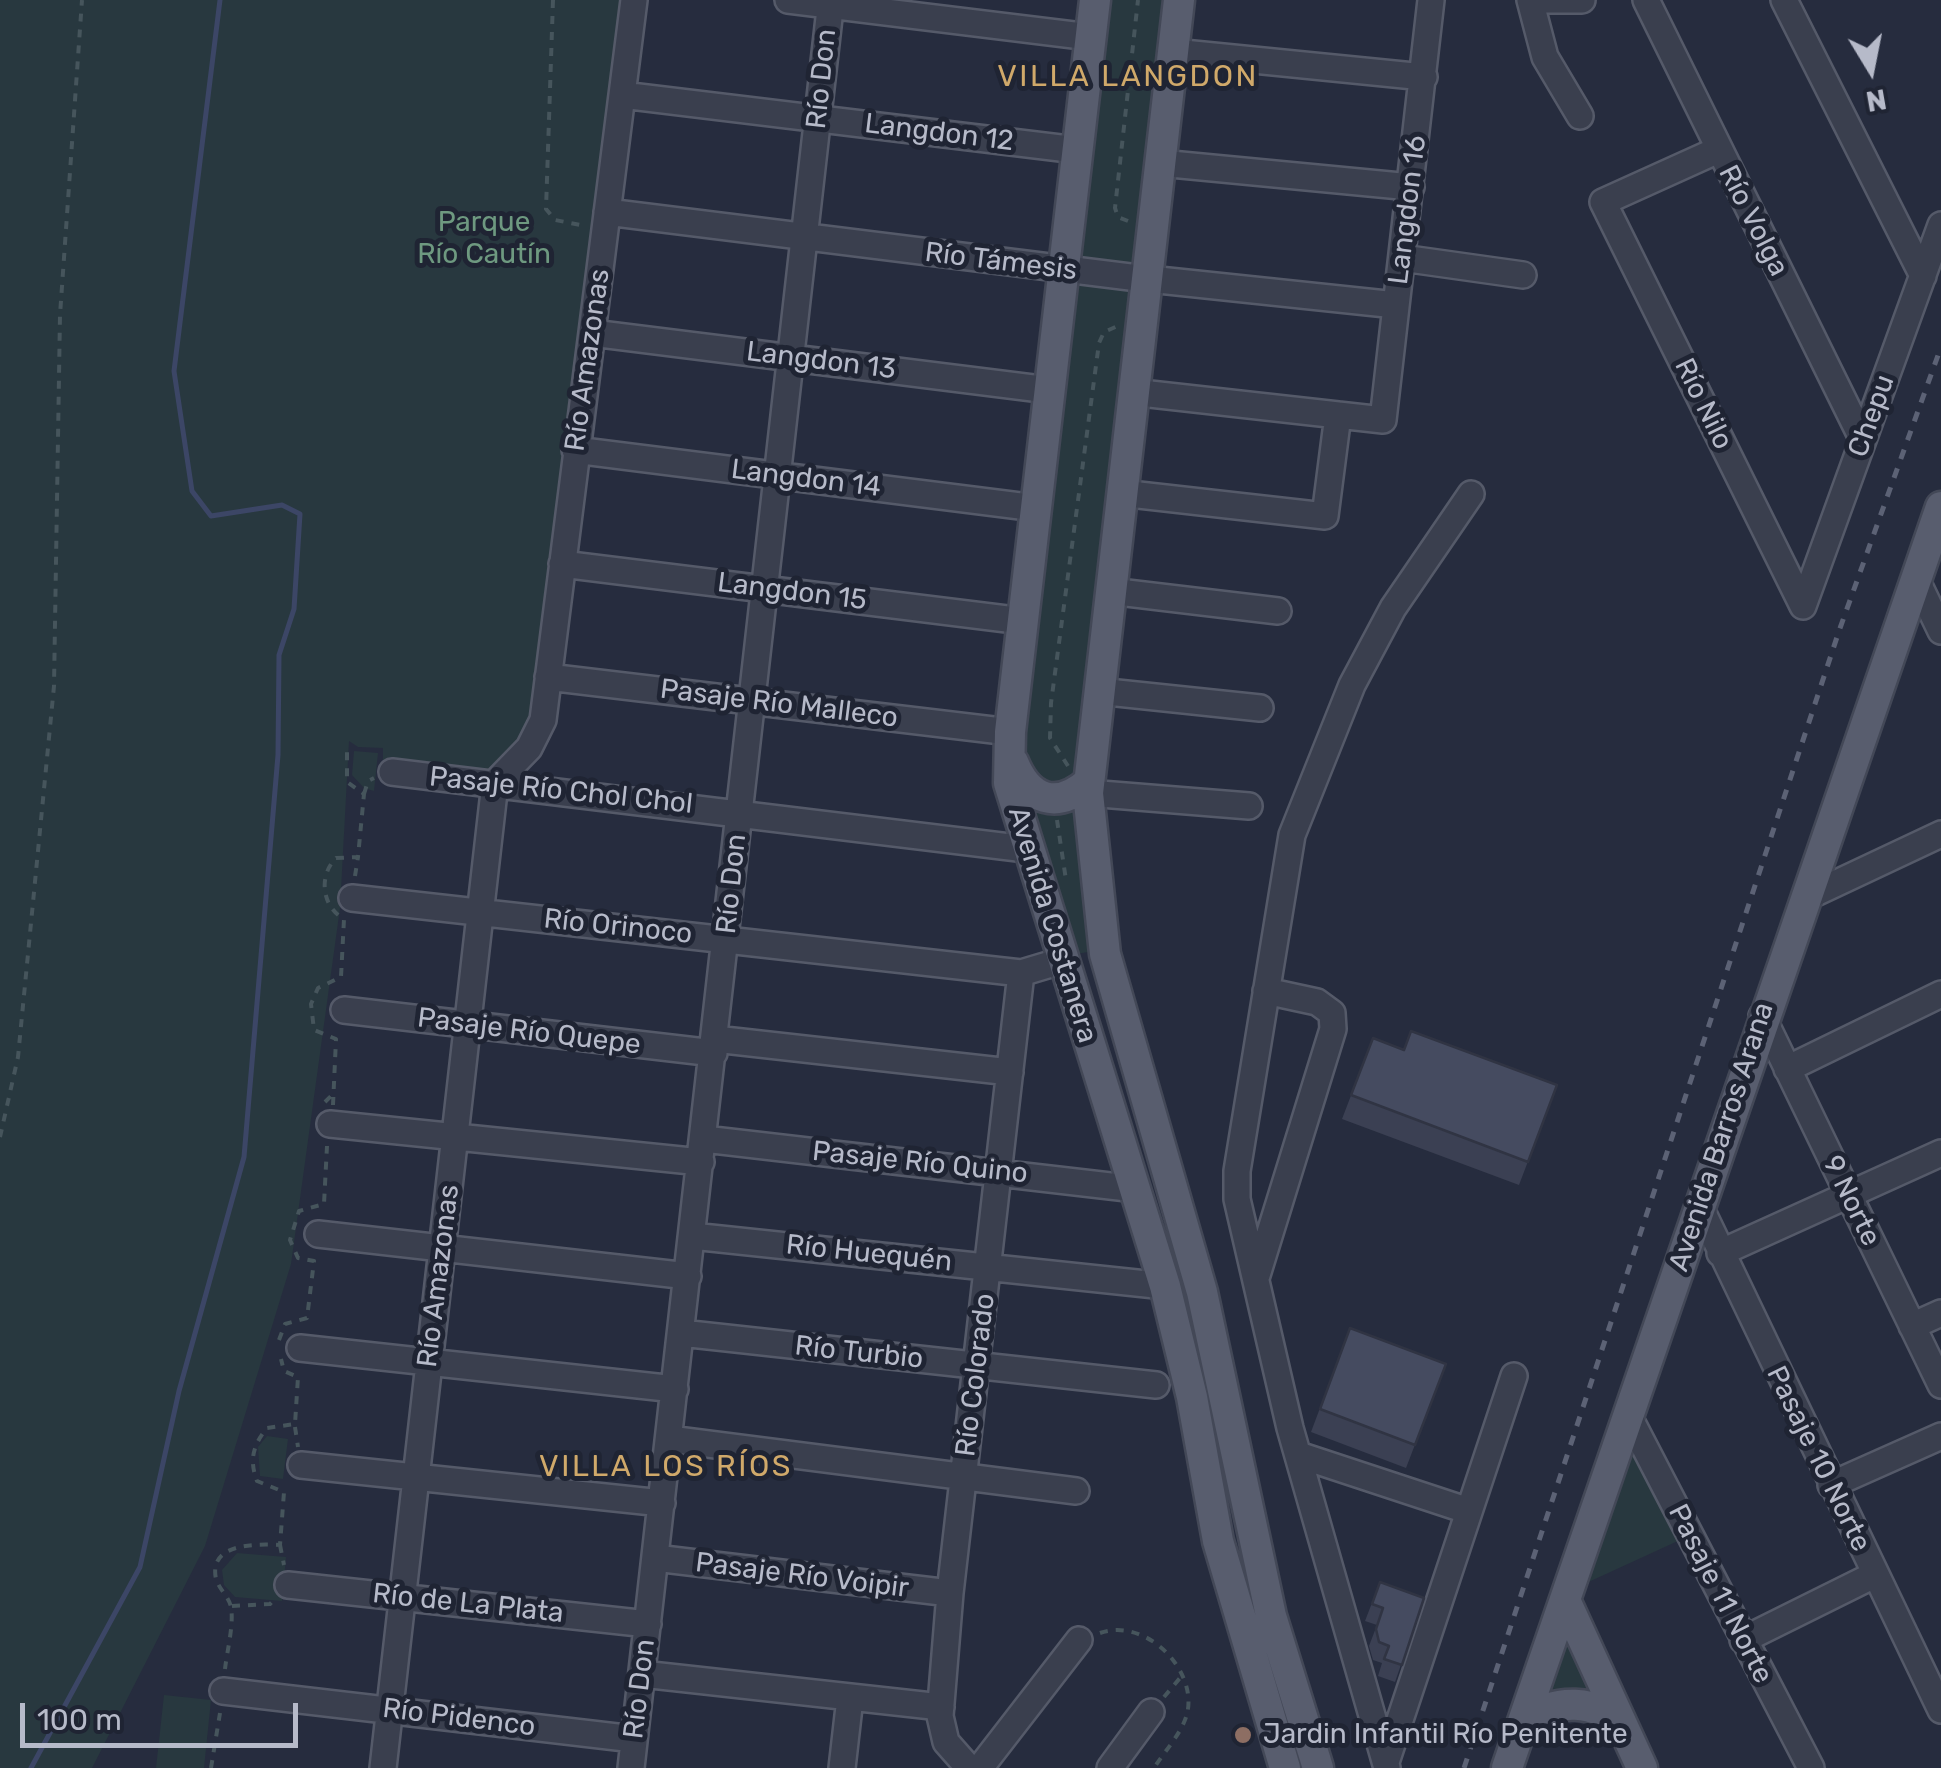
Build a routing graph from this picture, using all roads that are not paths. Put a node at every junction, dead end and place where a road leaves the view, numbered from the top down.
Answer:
1 (634, 0) edge
2 (788, 0) edge
3 (1095, 0) edge
4 (1179, 0) edge
5 (1431, 0) edge
6 (1530, 0) edge
7 (1543, 0) edge
8 (1582, 0) edge
9 (1646, 0) edge
10 (1784, 0) edge
11 (831, 2) edge
12 (1090, 38) junction
13 (1173, 52) junction
14 (1424, 76) junction
15 (622, 95) junction
16 (1580, 116) dead end
17 (817, 119) junction
18 (1078, 150) junction
19 (1718, 150) junction
20 (1160, 162) junction
21 (1411, 187) junction
22 (602, 220) junction
23 (1941, 226) edge
24 (804, 238) junction
25 (1402, 258) junction
26 (1064, 269) junction
27 (1523, 275) dead end
28 (1922, 276) junction
29 (1147, 279) junction
30 (1396, 305) junction
31 (592, 333) junction
32 (790, 358) junction
33 (1050, 390) junction
34 (1132, 392) junction
35 (1338, 415) junction
36 (1863, 440) junction
37 (575, 450) junction
38 (777, 475) junction
39 (1121, 492) junction
40 (1471, 494) dead end
41 (1036, 508) junction
42 (1939, 515) edge
43 (562, 564) junction
44 (1915, 577) junction
45 (765, 589) junction
46 (1110, 592) junction
47 (1804, 606) joint
48 (1278, 612) dead end
49 (1023, 620) junction
50 (1941, 631) edge
51 (548, 677) junction
52 (1098, 691) junction
53 (753, 701) junction
54 (1260, 708) dead end
55 (1010, 743) junction
56 (392, 772) dead end
57 (495, 783) junction
58 (1089, 787) junction
59 (1248, 806) dead end
60 (740, 811) junction
61 (1941, 834) edge
62 (1026, 849) junction
63 (352, 898) dead end
64 (1805, 898) junction
65 (480, 912) junction
66 (726, 939) junction
67 (1061, 961) junction
68 (1021, 973) junction
69 (1266, 991) junction
70 (1941, 994) edge
71 (344, 1010) dead end
72 (1762, 1016) junction
73 (468, 1024) junction
74 (715, 1046) junction
75 (1787, 1069) junction
76 (1010, 1072) junction
77 (324, 1123) road end
78 (455, 1137) junction
79 (702, 1150) junction
80 (1941, 1153) edge
81 (1000, 1172) junction
82 (1136, 1189) junction
83 (1848, 1195) junction
84 (1699, 1206) junction
85 (318, 1234) dead end
86 (692, 1236) junction
87 (442, 1248) junction
88 (1720, 1253) junction
89 (988, 1267) junction
90 (688, 1276) junction
91 (1255, 1280) junction
92 (1166, 1286) junction
93 (1941, 1312) edge
94 (1912, 1326) junction
95 (681, 1333) junction
96 (286, 1349) road end
97 (429, 1362) junction
98 (977, 1366) junction
99 (1514, 1376) dead end
100 (1156, 1385) dead end
101 (1941, 1386) edge
102 (675, 1389) junction
103 (1630, 1419) junction
104 (1941, 1436) edge
105 (669, 1440) junction
106 (1299, 1455) junction
107 (300, 1464) dead end
108 (416, 1477) junction
109 (964, 1477) junction
110 (1831, 1485) junction
111 (1076, 1491) dead end
112 (662, 1503) junction
113 (1469, 1510) junction
114 (655, 1558) junction
115 (1874, 1576) junction
116 (288, 1585) road end
117 (950, 1594) junction
118 (402, 1597) junction
119 (1565, 1600) junction
120 (648, 1624) junction
121 (1079, 1640) road end
122 (1743, 1640) junction
123 (642, 1674) junction
124 (223, 1691) road end
125 (850, 1698) junction
126 (941, 1707) junction
127 (390, 1709) junction
128 (1941, 1710) edge
129 (1152, 1712) dead end
130 (1524, 1721) junction
131 (1625, 1731) junction
132 (634, 1739) junction
133 (1386, 1765) edge
134 (383, 1768) edge
135 (631, 1768) edge
136 (842, 1768) edge
137 (969, 1768) edge
138 (980, 1768) edge
139 (1110, 1768) edge
140 (1285, 1768) edge
141 (1318, 1768) edge
142 (1508, 1768) edge
143 (1642, 1768) edge
144 (1811, 1768) edge

1 - 15 street, Río Amazonas
2 - 11 street
3 - 12 main road, Avenida Costanera
4 - 13 main road, Avenida Costanera
5 - 14 street, Langdon 16
6 - 16 street
7 - 8 street
9 - 19 street, Río Volga
10 - 28 street
11 - 12 street
11 - 17 street, Río Don
12 - 18 main road, Avenida Costanera
13 - 14 street
13 - 20 main road, Avenida Costanera
14 - 21 street, Langdon 16
15 - 17 street, Langdon 12
15 - 22 street, Río Amazonas
17 - 18 street, Langdon 12
17 - 24 street, Río Don
18 - 26 main road, Avenida Costanera
19 - 36 street, Río Volga
19 - 47 street, Río Nilo
20 - 21 street
20 - 29 main road, Avenida Costanera
21 - 25 street, Langdon 16
22 - 24 street, Río Támesis
22 - 31 street, Río Amazonas
23 - 28 street, Chepu
24 - 26 street, Río Támesis
24 - 32 street, Río Don
25 - 27 street
25 - 30 street, Langdon 16
26 - 29 street, Río Támesis
26 - 33 main road, Avenida Costanera
28 - 36 street, Chepu
29 - 30 street, Río Támesis
29 - 34 main road, Avenida Costanera
30 - 35 street, Langdon 16
31 - 32 street, Langdon 13
31 - 37 street, Río Amazonas
32 - 33 street, Langdon 13
32 - 38 street, Río Don
33 - 41 main road, Avenida Costanera
34 - 35 street
34 - 39 main road, Avenida Costanera
35 - 39 street
36 - 47 street, Chepu
37 - 38 street, Langdon 14
37 - 43 street, Río Amazonas
38 - 41 street, Langdon 14
38 - 45 street, Río Don
39 - 46 main road, Avenida Costanera
40 - 69 street
41 - 49 main road, Avenida Costanera
42 - 44 main road, Avenida Barros Arana
43 - 45 street, Langdon 15
43 - 51 street, Río Amazonas
44 - 50 street
44 - 64 main road, Avenida Barros Arana
45 - 49 street, Langdon 15
45 - 53 street, Río Don
46 - 48 street
46 - 52 main road, Avenida Costanera
49 - 55 main road, Avenida Costanera
51 - 53 street, Pasaje Río Malleco
51 - 57 street, Río Amazonas
52 - 54 street
52 - 58 main road, Avenida Costanera
53 - 55 street, Pasaje Río Malleco
53 - 60 street, Río Don
55 - 58 main road
55 - 62 main road, Avenida Costanera
56 - 57 street, Pasaje Río Chol Chol
57 - 60 street, Pasaje Río Chol Chol
57 - 65 street, Río Amazonas
58 - 59 street
58 - 141 main road, Avenida Costanera
60 - 62 street, Pasaje Río Chol Chol
60 - 66 street, Río Don
61 - 64 street
62 - 67 main road, Avenida Costanera
63 - 65 street, Río Orinoco
64 - 72 main road, Avenida Barros Arana
65 - 66 street, Río Orinoco
65 - 73 street, Río Amazonas
66 - 68 street, Río Orinoco
66 - 74 street, Río Don
67 - 68 street, Río Orinoco
67 - 82 main road, Avenida Costanera
68 - 76 street, Río Colorado
69 - 91 street
69 - 91 street
70 - 75 street
71 - 73 street, Pasaje Río Quepe
72 - 75 street, 9 Norte
72 - 84 main road, Avenida Barros Arana
73 - 74 street, Pasaje Río Quepe
73 - 78 street, Río Amazonas
74 - 76 street, Pasaje Río Quepe
74 - 79 street, Río Don
75 - 83 street, 9 Norte
76 - 81 street, Río Colorado
77 - 78 street, Pasaje Río Quino
78 - 79 street, Pasaje Río Quino
78 - 87 street, Río Amazonas
79 - 81 street, Pasaje Río Quino
79 - 86 street, Río Don
80 - 83 street
81 - 82 street, Pasaje Río Quino
81 - 89 street, Río Colorado
82 - 92 main road, Avenida Costanera
83 - 88 street
83 - 94 street, 9 Norte
84 - 88 street, Pasaje 10 Norte
84 - 103 main road, Avenida Barros Arana
85 - 87 street
86 - 89 street, Río Huequén
86 - 90 street, Río Don
87 - 90 street
87 - 97 street, Río Amazonas
88 - 110 street, Pasaje 10 Norte
89 - 92 street, Río Huequén
89 - 98 street, Río Colorado
90 - 95 street, Río Don
91 - 106 street
92 - 140 main road, Avenida Costanera
93 - 94 street
94 - 101 street, 9 Norte
95 - 98 street, Río Turbio
95 - 102 street, Río Don
96 - 97 street
97 - 102 street
97 - 108 street, Río Amazonas
98 - 100 street, Río Turbio
98 - 109 street, Río Colorado
99 - 113 street
102 - 105 street, Río Don
103 - 119 main road, Avenida Barros Arana
103 - 122 street, Pasaje 11 Norte
104 - 110 street
105 - 109 street
105 - 112 street, Río Don
106 - 113 street
106 - 133 street
107 - 108 street
108 - 112 street
108 - 118 street, Río Amazonas
109 - 111 street
109 - 117 street, Río Colorado
110 - 115 street, Pasaje 10 Norte
112 - 114 street, Río Don
113 - 133 street
114 - 117 street, Pasaje Río Voipir
114 - 120 street, Río Don
115 - 122 street
115 - 128 street, Pasaje 10 Norte
116 - 118 street, Río de La Plata
117 - 126 street, Río Colorado
118 - 120 street, Río de La Plata
118 - 127 street, Río Amazonas
119 - 130 main road, Avenida Barros Arana
119 - 131 main road
120 - 123 street, Río Don
121 - 138 street
122 - 144 street, Pasaje 11 Norte
123 - 125 street
123 - 132 street, Río Don
124 - 127 street, Río Pidenco
125 - 126 street
125 - 136 street
126 - 137 street, Río Colorado
127 - 132 street, Río Pidenco
127 - 134 street, Río Amazonas
129 - 139 street
130 - 131 main road
130 - 142 main road, Avenida Barros Arana
131 - 143 main road
132 - 135 street, Río Don

